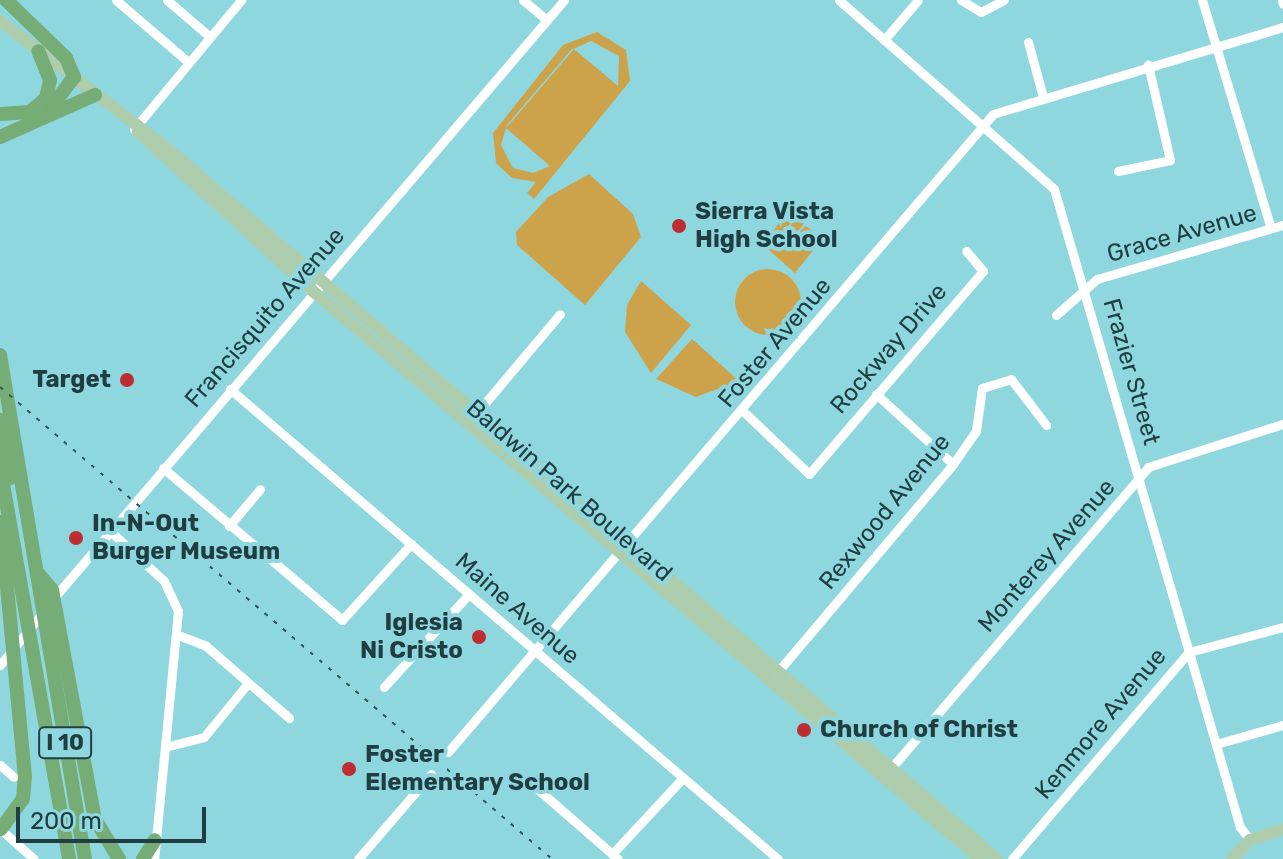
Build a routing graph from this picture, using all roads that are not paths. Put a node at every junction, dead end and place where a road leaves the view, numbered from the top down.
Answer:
1 (6, 0) edge
2 (116, 0) edge
3 (167, 0) edge
4 (241, 0) edge
5 (523, 0) edge
6 (564, 0) edge
7 (839, 0) edge
8 (918, 0) edge
9 (961, 0) edge
10 (1004, 0) edge
11 (1202, 0) edge
12 (547, 20) junction
13 (0, 21) edge
14 (1283, 27) edge
15 (210, 37) junction
16 (884, 40) junction
17 (1028, 42) dead end
18 (1217, 48) junction
19 (38, 51) junction
20 (188, 62) junction
21 (1148, 65) junction
22 (74, 77) junction
23 (95, 95) junction
24 (1043, 97) junction
25 (50, 109) junction
26 (0, 114) edge
27 (983, 123) junction
28 (136, 130) junction
29 (0, 137) edge
30 (1118, 171) dead end
31 (216, 207) junction
32 (253, 224) junction
33 (1283, 225) edge
34 (1271, 228) junction
35 (966, 251) dead end
36 (1087, 287) junction
37 (317, 288) junction
38 (560, 314) dead end
39 (1056, 315) dead end
40 (0, 355) edge
41 (230, 389) junction
42 (876, 394) junction
43 (744, 412) junction
44 (473, 417) junction
45 (0, 420) edge
46 (1283, 424) edge
47 (1046, 425) dead end
48 (953, 464) junction
49 (0, 467) edge
50 (163, 468) junction
51 (1140, 477) junction
52 (260, 489) dead end
53 (229, 526) junction
54 (1, 530) edge
55 (109, 530) junction
56 (628, 542) junction
57 (411, 544) junction
58 (618, 553) junction
59 (469, 594) junction
60 (46, 603) junction
61 (20, 626) junction
62 (1283, 627) edge
63 (178, 635) junction
64 (28, 647) junction
65 (534, 650) junction
66 (1189, 652) junction
67 (7, 666) edge
68 (779, 670) junction
69 (769, 682) junction
70 (248, 683) junction
71 (384, 687) dead end
72 (289, 718) dead end
73 (1283, 725) edge
74 (1216, 744) junction
75 (165, 747) junction
76 (448, 752) dead end
77 (0, 765) edge
78 (431, 774) dead end
79 (886, 774) junction
80 (682, 779) junction
81 (19, 782) junction
82 (534, 786) dead end
83 (0, 809) edge
84 (0, 829) edge
85 (1283, 829) edge
86 (155, 840) junction
87 (1250, 840) junction
88 (615, 856) edge
89 (118, 858) edge
90 (34, 859) edge
91 (61, 859) edge
92 (69, 859) edge
93 (85, 859) edge
94 (143, 859) edge
95 (154, 859) edge
96 (358, 859) edge
97 (778, 859) edge
98 (980, 859) edge
99 (997, 859) edge
100 (1012, 859) edge
101 (1232, 859) edge

1 - 22 highway
2 - 20 street
3 - 15 street
4 - 15 street
5 - 12 street
6 - 12 street, Francisquito Avenue
7 - 16 street, Frazier Street
8 - 16 street
9 - 10 street
11 - 18 street
12 - 37 street, Francisquito Avenue
13 - 19 main road, Baldwin Park Boulevard
14 - 18 street, Foster Avenue
15 - 20 street
16 - 27 street, Frazier Street
17 - 24 street
18 - 21 street, Foster Avenue
18 - 34 street
19 - 22 main road, Baldwin Park Boulevard
19 - 26 highway
20 - 28 street
21 - 24 street, Foster Avenue
21 - 30 street
22 - 23 main road, Baldwin Park Boulevard
22 - 25 highway
23 - 25 highway
23 - 28 main road, Baldwin Park Boulevard
24 - 27 street, Foster Avenue
25 - 29 highway
27 - 36 street, Frazier Street
27 - 43 street, Foster Avenue
28 - 31 main road, Baldwin Park Boulevard
28 - 32 main road, Baldwin Park Boulevard
31 - 32 main road
31 - 37 main road, Baldwin Park Boulevard
32 - 37 main road, Baldwin Park Boulevard
33 - 34 street, Grace Avenue
34 - 36 street, Grace Avenue
35 - 42 street, Rockway Drive
36 - 39 street, Grace Avenue
36 - 51 street, Frazier Street
37 - 41 street, Francisquito Avenue
37 - 44 main road, Baldwin Park Boulevard
38 - 44 street
40 - 60 highway, I 10
41 - 50 street, Francisquito Avenue
41 - 57 street, Maine Avenue
42 - 43 street, Rockway Drive
42 - 48 street
43 - 56 street, Foster Avenue
44 - 56 main road, Baldwin Park Boulevard
44 - 58 main road, Baldwin Park Boulevard
45 - 60 highway
46 - 51 street, Monterey Avenue
47 - 48 street, Rexwood Avenue
48 - 68 street, Rexwood Avenue
49 - 61 highway
50 - 53 street
50 - 55 street, Francisquito Avenue
51 - 66 street, Frazier Street
51 - 79 street, Monterey Avenue
52 - 53 street
53 - 57 street
54 - 61 highway
55 - 63 street
55 - 67 street, Francisquito Avenue
56 - 58 street, Foster Avenue
56 - 68 main road, Baldwin Park Boulevard
57 - 59 street, Maine Avenue
58 - 65 street, Foster Avenue
58 - 69 main road, Baldwin Park Boulevard
59 - 65 street, Maine Avenue
59 - 71 street
60 - 89 highway
60 - 93 highway, I 10
61 - 64 highway, I 10
61 - 67 highway
62 - 66 street, Kenmore Avenue
63 - 70 street
63 - 75 street
64 - 91 highway, I 10
64 - 92 highway
65 - 76 street, Foster Avenue
65 - 80 street, Maine Avenue
66 - 74 street, Frazier Street
66 - 100 street, Kenmore Avenue
67 - 81 highway
68 - 69 street, Rexwood Avenue
68 - 79 main road, Baldwin Park Boulevard
69 - 79 main road, Baldwin Park Boulevard
70 - 72 street
70 - 75 street
73 - 74 street
74 - 87 street, Frazier Street
75 - 86 street
77 - 81 street
78 - 96 street
79 - 98 main road, Baldwin Park Boulevard
79 - 99 main road, Baldwin Park Boulevard
80 - 88 street
80 - 97 street, Maine Avenue
81 - 83 highway
81 - 84 highway
82 - 88 street
84 - 90 street
85 - 87 main road
86 - 94 highway
86 - 95 street
87 - 101 main road

